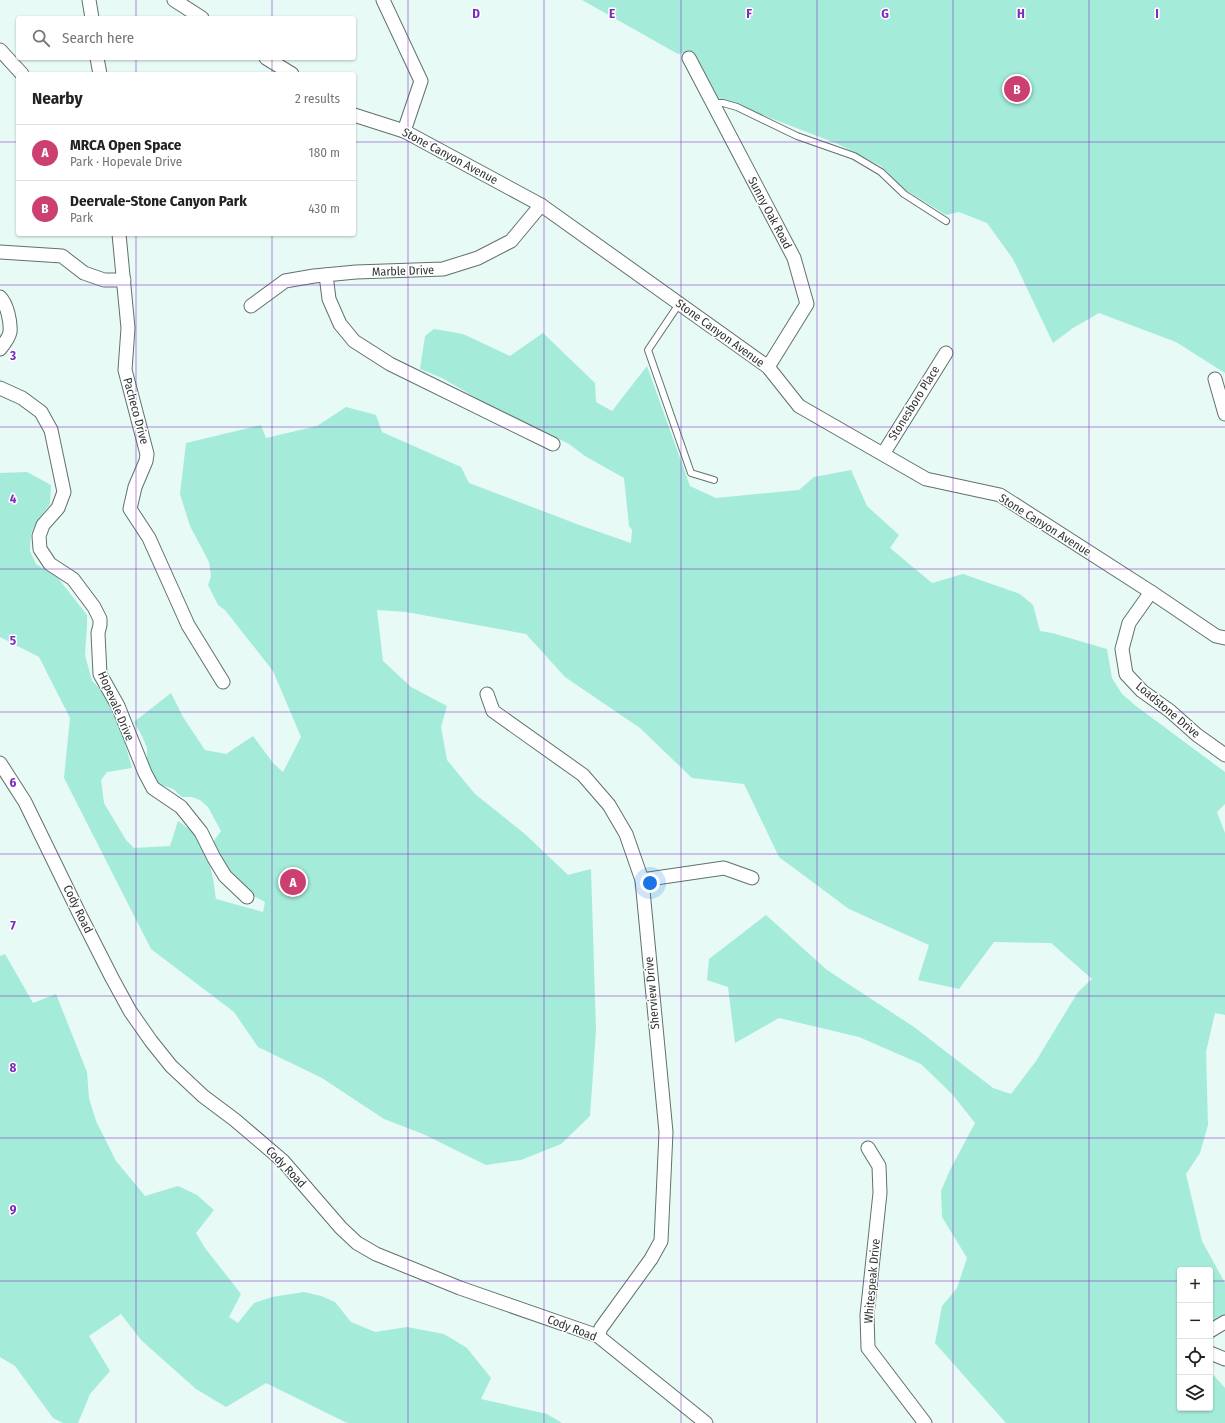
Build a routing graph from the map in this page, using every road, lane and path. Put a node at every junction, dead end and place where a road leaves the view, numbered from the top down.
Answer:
1 (89, 0) edge
2 (174, 0) edge
3 (383, 0) edge
4 (92, 16) edge
5 (199, 16) edge
6 (0, 50) edge
7 (689, 58) dead end
8 (98, 60) edge
9 (269, 60) edge
10 (20, 72) edge
11 (100, 72) edge
12 (289, 72) edge
13 (713, 103) junction
14 (356, 116) edge
15 (404, 131) junction
16 (541, 205) junction
17 (946, 221) dead end
18 (119, 236) edge
19 (0, 252) edge
20 (326, 275) junction
21 (124, 280) junction
22 (0, 297) edge
23 (679, 304) junction
24 (251, 306) dead end
25 (0, 349) edge
26 (946, 353) dead end
27 (768, 368) junction
28 (1215, 379) dead end
29 (0, 388) edge
30 (1225, 414) edge
31 (553, 444) dead end
32 (883, 454) junction
33 (714, 480) dead end
34 (1151, 592) junction
35 (1225, 638) edge
36 (223, 682) dead end
37 (487, 694) dead end
38 (1225, 755) edge
39 (0, 763) edge
40 (752, 878) dead end
41 (642, 880) junction
42 (247, 897) dead end
43 (868, 1148) dead end
44 (1225, 1322) edge
45 (1213, 1329) edge
46 (598, 1336) junction
47 (1213, 1354) edge
48 (1225, 1359) edge
49 (706, 1423) edge
50 (925, 1423) edge

1 - 4 street
2 - 5 street
3 - 15 street
6 - 10 street
7 - 13 street, Sunny Oak Road
8 - 11 street
9 - 12 street
13 - 17 lane
13 - 27 street, Sunny Oak Road
14 - 15 street, Stone Canyon Avenue
15 - 16 street, Stone Canyon Avenue
16 - 20 street, Marble Drive
16 - 23 street, Stone Canyon Avenue
18 - 21 street, Pacheco Drive
19 - 21 street
20 - 24 street, Marble Drive
20 - 31 street
21 - 36 street, Pacheco Drive
22 - 25 street
23 - 27 street, Stone Canyon Avenue
23 - 33 lane
26 - 32 street, Stonesboro Place
27 - 32 street, Stone Canyon Avenue
28 - 30 street
29 - 42 street, Hopevale Drive
32 - 34 street, Stone Canyon Avenue
34 - 35 street, Stone Canyon Avenue
34 - 38 street, Loadstone Drive
37 - 41 street, Sherview Drive
39 - 46 street, Cody Road
40 - 41 street
41 - 46 street, Sherview Drive
43 - 50 street, Whitespeak Drive
44 - 45 street
46 - 49 street, Cody Road
47 - 48 street

